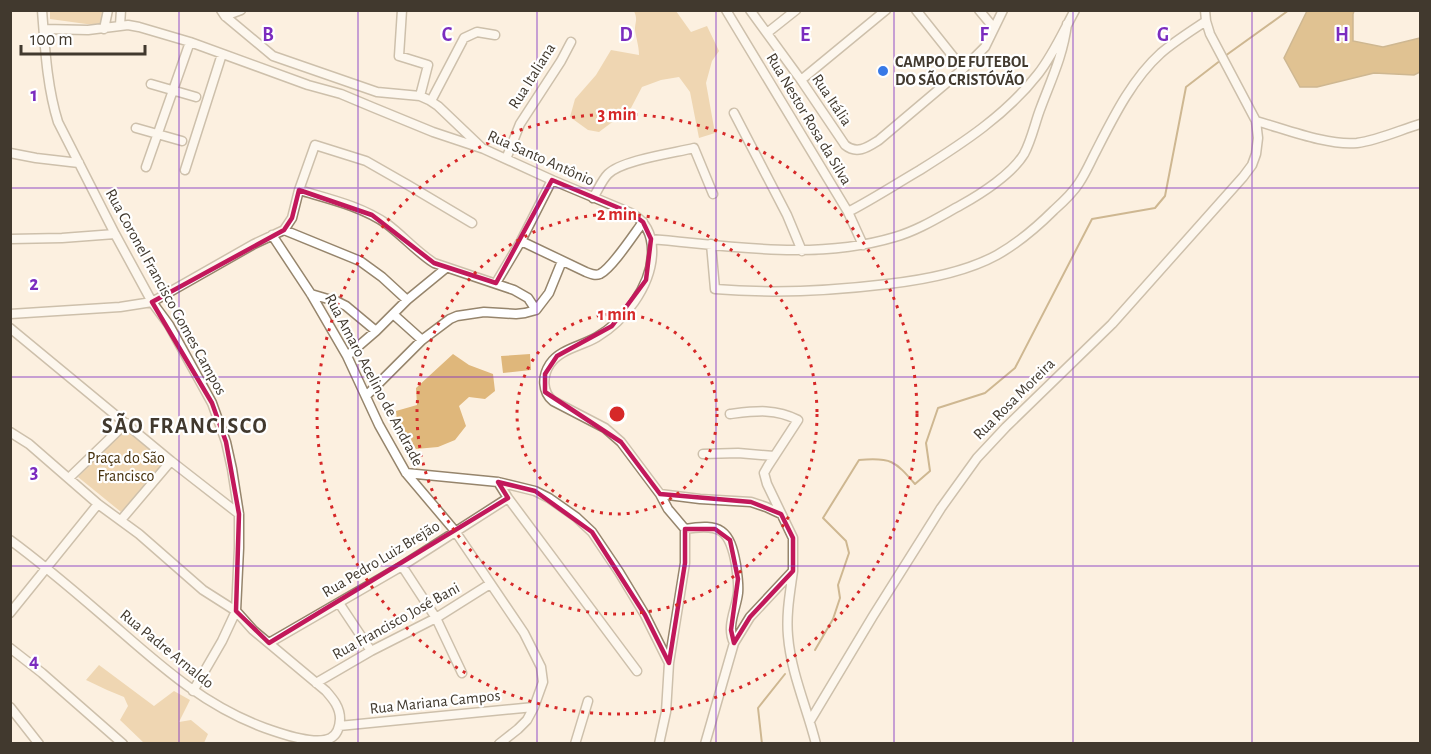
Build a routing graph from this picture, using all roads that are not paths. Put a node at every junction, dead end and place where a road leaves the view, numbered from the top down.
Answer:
1 (42, 10) edge
2 (108, 10) edge
3 (121, 10) edge
4 (241, 10) edge
5 (402, 10) edge
6 (726, 10) edge
7 (750, 10) edge
8 (796, 10) edge
9 (886, 10) edge
10 (916, 10) edge
11 (979, 10) edge
12 (1003, 10) edge
13 (1075, 10) edge
14 (1205, 10) edge
15 (223, 13) edge
16 (1206, 21) junction
17 (1067, 24) junction
18 (120, 25) junction
19 (994, 28) junction
20 (44, 29) junction
21 (104, 29) junction
22 (767, 33) junction
23 (495, 35) dead end
24 (190, 42) junction
25 (571, 42) dead end
26 (222, 54) junction
27 (963, 69) junction
28 (801, 80) junction
29 (151, 84) dead end
30 (173, 90) junction
31 (420, 96) junction
32 (196, 97) dead end
33 (430, 101) junction
34 (734, 113) dead end
35 (1256, 121) junction
36 (456, 123) junction
37 (1420, 124) edge
38 (136, 128) dead end
39 (159, 134) junction
40 (447, 136) junction
41 (182, 141) dead end
42 (484, 149) junction
43 (10, 153) edge
44 (506, 159) junction
45 (79, 163) junction
46 (146, 167) dead end
47 (185, 170) dead end
48 (552, 180) junction
49 (299, 190) junction
50 (713, 194) dead end
51 (593, 198) junction
52 (848, 212) junction
53 (644, 222) junction
54 (472, 223) dead end
55 (284, 230) junction
56 (115, 234) junction
57 (272, 235) junction
58 (10, 239) edge
59 (651, 239) junction
60 (521, 241) junction
61 (711, 244) junction
62 (863, 245) junction
63 (802, 251) junction
64 (562, 261) junction
65 (446, 268) junction
66 (496, 284) junction
67 (311, 294) junction
68 (407, 300) junction
69 (152, 302) junction
70 (536, 310) junction
71 (10, 314) edge
72 (393, 314) junction
73 (10, 328) edge
74 (376, 331) junction
75 (422, 340) junction
76 (347, 356) junction
77 (366, 396) junction
78 (730, 414) dead end
79 (126, 423) junction
80 (10, 432) edge
81 (703, 454) dead end
82 (774, 456) junction
83 (171, 461) junction
84 (406, 473) junction
85 (69, 478) junction
86 (498, 482) junction
87 (660, 494) junction
88 (508, 498) junction
89 (98, 504) junction
90 (239, 514) junction
91 (781, 514) junction
92 (121, 520) junction
93 (684, 529) junction
94 (455, 531) junction
95 (10, 540) edge
96 (402, 566) junction
97 (48, 568) junction
98 (793, 571) junction
99 (490, 584) junction
100 (339, 603) junction
101 (236, 611) junction
102 (10, 613) edge
103 (436, 618) junction
104 (268, 643) junction
105 (734, 644) junction
106 (10, 648) edge
107 (371, 651) junction
108 (669, 663) junction
109 (637, 671) dead end
110 (462, 673) dead end
111 (316, 683) junction
112 (193, 691) junction
113 (588, 701) dead end
114 (534, 707) junction
115 (10, 708) edge
116 (810, 721) junction
117 (339, 726) junction
118 (39, 744) edge
119 (123, 744) edge
120 (499, 744) edge
121 (575, 744) edge
122 (659, 744) edge
123 (705, 744) edge
124 (816, 744) edge

1 - 20 street, Rua Coronel Francisco Gomes Campos
2 - 21 street
3 - 18 street
4 - 15 street
5 - 31 street
6 - 52 street, Rua Nestor Rosa da Silva
7 - 22 street, Rua Itália
8 - 22 street
9 - 28 street
10 - 27 street
11 - 19 street
12 - 19 street, Rua Itália
13 - 17 street
14 - 16 street
15 - 31 street
16 - 35 street
16 - 61 street
17 - 52 street
17 - 62 street
18 - 21 street
18 - 24 street, Rua Santo Antônio
19 - 27 street, Rua Itália
20 - 21 street
20 - 45 street, Rua Coronel Francisco Gomes Campos
22 - 28 street, Rua Itália
23 - 33 street
24 - 26 street, Rua Santo Antônio
24 - 30 street
25 - 44 street, Rua Italiana
26 - 40 street, Rua Santo Antônio
26 - 47 street
27 - 28 street, Rua Itália
29 - 30 street
30 - 32 street
30 - 39 street
31 - 33 street
33 - 36 street
34 - 63 street
35 - 37 street
35 - 116 street, Rua Rosa Moreira
36 - 40 street
36 - 42 street
38 - 39 street
39 - 41 street
39 - 46 street
40 - 42 street, Rua Santo Antônio
42 - 44 street, Rua Santo Antônio
43 - 45 street
44 - 48 street, Rua Santo Antônio
45 - 56 street, Rua Coronel Francisco Gomes Campos
48 - 51 street, Rua Santo Antônio
48 - 60 street
49 - 54 street
49 - 55 street
49 - 65 street
50 - 51 street
51 - 53 street, Rua Santo Antônio
52 - 62 street, Rua Nestor Rosa da Silva
53 - 59 street
53 - 64 street
55 - 57 street
55 - 68 street
56 - 58 street
56 - 69 street, Rua Coronel Francisco Gomes Campos
57 - 67 street, Rua Amaro Acelino de Andrade
57 - 69 street
59 - 61 street
59 - 87 street
60 - 64 street
60 - 66 street
61 - 63 street
62 - 63 street
64 - 70 street
65 - 66 street
65 - 68 street
66 - 70 street
67 - 74 street
67 - 76 street, Rua Amaro Acelino de Andrade
68 - 72 street
69 - 71 street
69 - 90 street, Rua Coronel Francisco Gomes Campos
70 - 75 street
72 - 74 street
72 - 75 street
73 - 79 street
74 - 76 street
75 - 77 street
76 - 77 street, Rua Amaro Acelino de Andrade
77 - 84 street, Rua Amaro Acelino de Andrade
78 - 82 street
79 - 83 street
79 - 85 street
80 - 85 street
81 - 82 street
82 - 91 street
83 - 90 street
83 - 92 street
84 - 86 street
84 - 94 street, Rua Amaro Acelino de Andrade
85 - 89 street
86 - 88 street
86 - 108 street
87 - 91 street
87 - 93 street
88 - 94 street, Rua Pedro Luiz Brejão
88 - 109 street
89 - 92 street
89 - 97 street
90 - 101 street, Rua Coronel Francisco Gomes Campos
91 - 98 street
92 - 101 street
93 - 105 street
93 - 108 street
94 - 96 street, Rua Pedro Luiz Brejão
94 - 99 street, Rua Amaro Acelino de Andrade
95 - 97 street, Rua Padre Arnaldo
96 - 100 street, Rua Pedro Luiz Brejão
96 - 103 street
97 - 102 street
97 - 112 street, Rua Padre Arnaldo
98 - 105 street
98 - 116 street
99 - 103 street, Rua Francisco José Bani
99 - 114 street, Rua Amaro Acelino de Andrade
100 - 104 street, Rua Pedro Luiz Brejão
100 - 107 street
101 - 104 street
101 - 112 street, Rua Coronel Francisco Gomes Campos
103 - 107 street, Rua Francisco José Bani
103 - 110 street
104 - 111 street
105 - 123 street
106 - 119 street
107 - 111 street, Rua Francisco José Bani
108 - 122 street
111 - 117 street
112 - 117 street, Rua Padre Arnaldo
113 - 121 street
114 - 117 street, Rua Mariana Campos
114 - 120 street, Rua Amaro Acelino de Andrade
115 - 118 street
116 - 124 street

